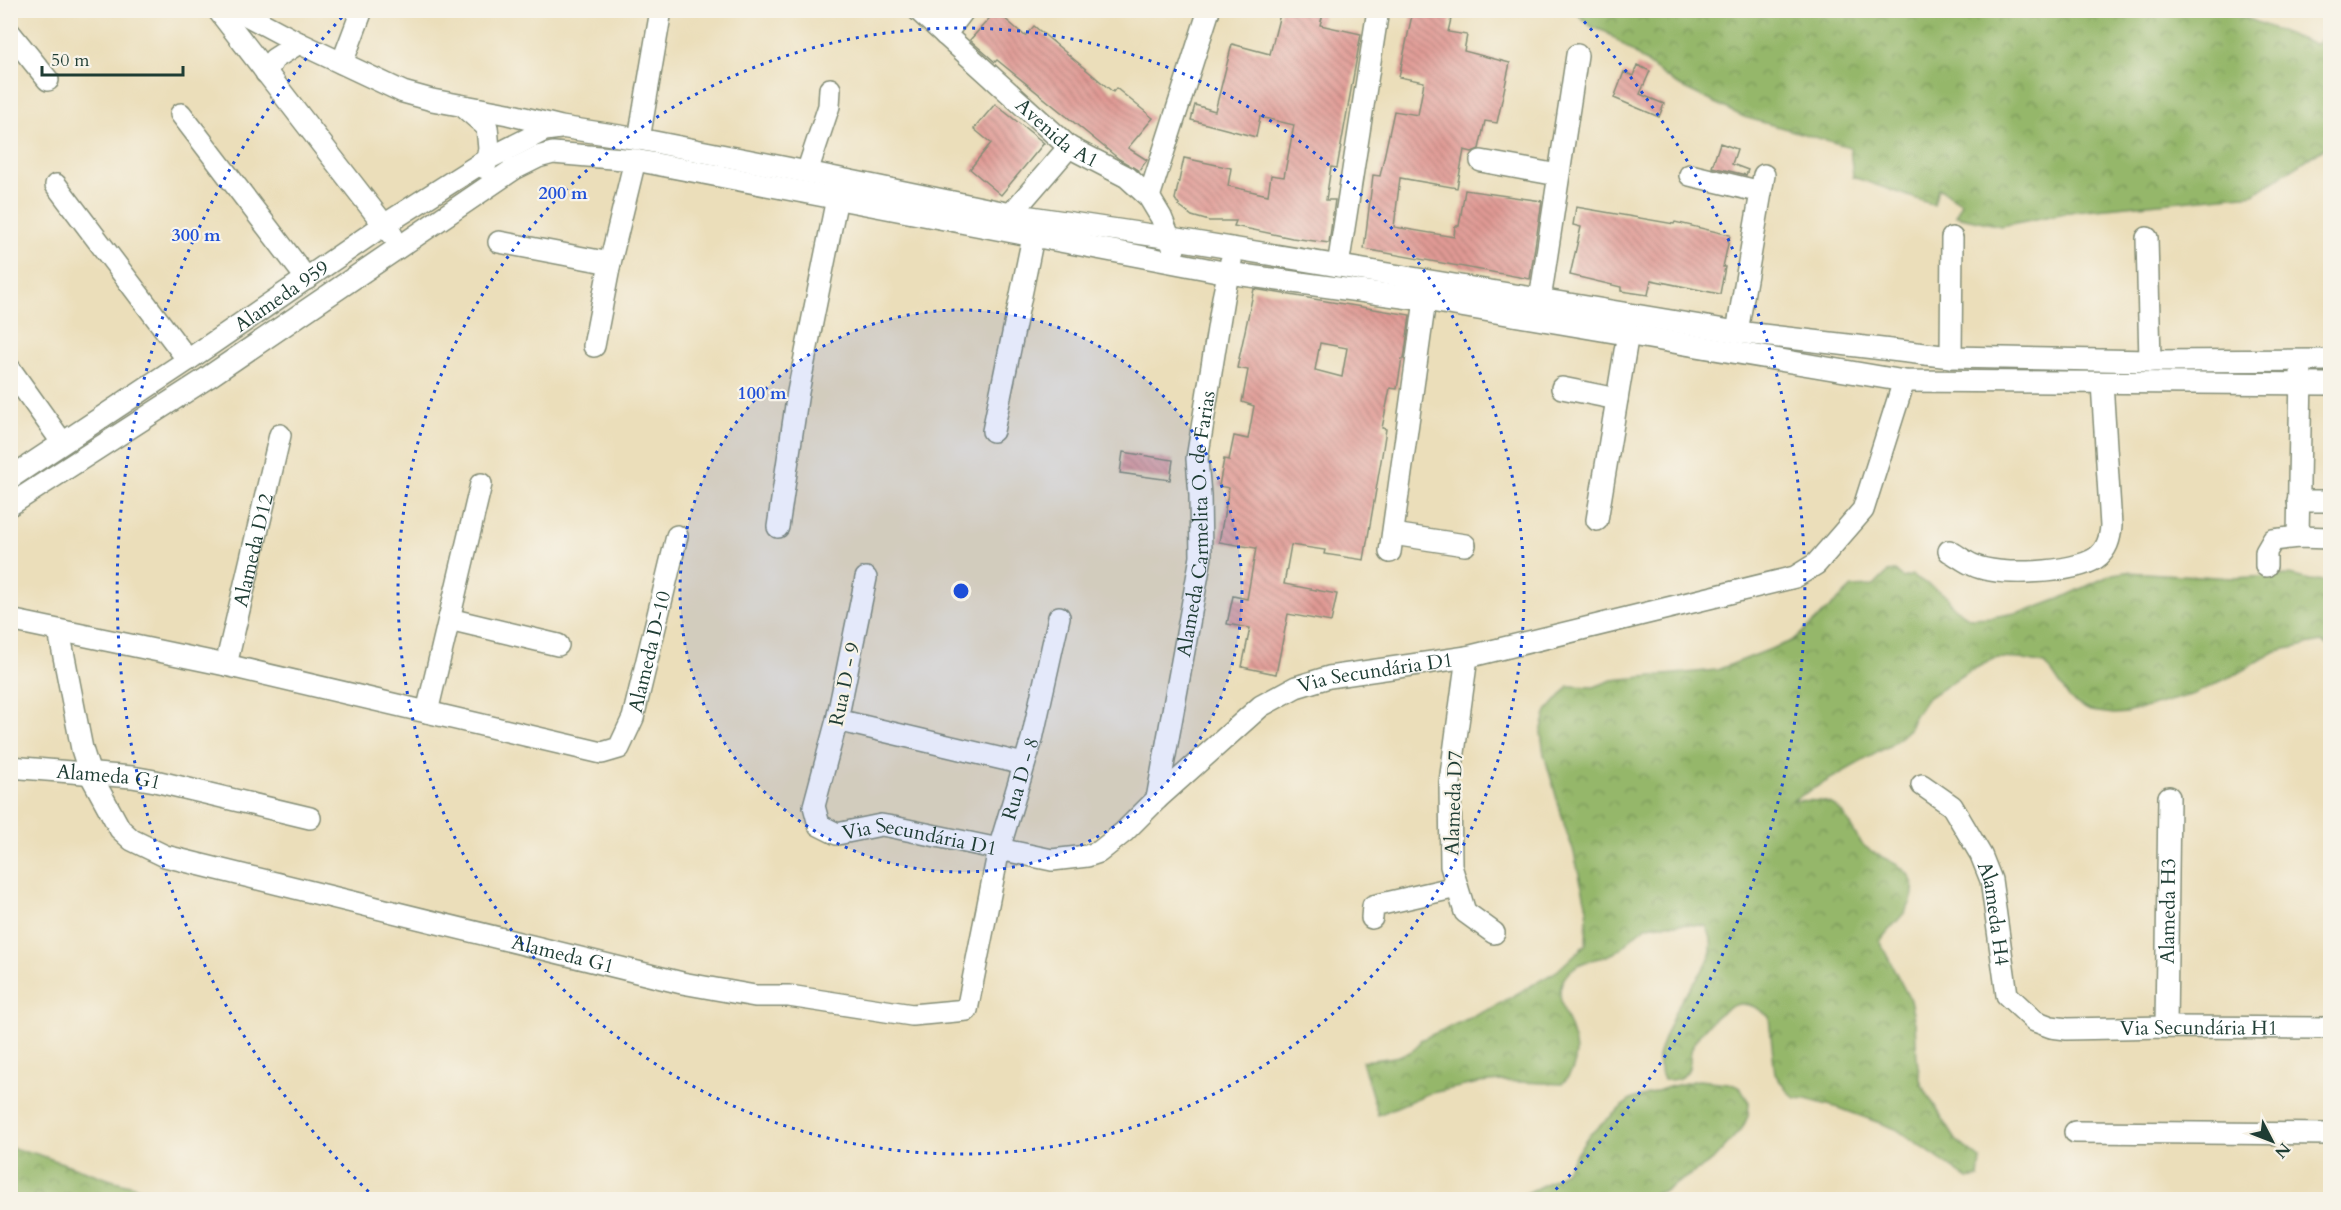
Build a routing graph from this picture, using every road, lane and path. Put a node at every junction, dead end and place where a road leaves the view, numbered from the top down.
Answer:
1 (218, 10) edge
2 (237, 10) edge
3 (362, 10) edge
4 (661, 10) edge
5 (918, 10) edge
6 (964, 10) edge
7 (1209, 10) edge
8 (1378, 10) edge
9 (10, 33) edge
10 (945, 35) junction
11 (299, 43) junction
12 (1576, 55) dead end
13 (342, 63) junction
14 (266, 73) junction
15 (48, 80) dead end
16 (830, 89) dead end
17 (465, 108) junction
18 (181, 114) dead end
19 (561, 127) junction
20 (1069, 147) junction
21 (637, 150) junction
22 (486, 160) junction
23 (1481, 161) dead end
24 (807, 172) junction
25 (1558, 175) junction
26 (1690, 175) dead end
27 (56, 185) dead end
28 (483, 190) junction
29 (1149, 197) junction
30 (837, 198) junction
31 (1011, 214) junction
32 (384, 225) junction
33 (1033, 237) junction
34 (1171, 238) junction
35 (1952, 238) dead end
36 (2147, 238) dead end
37 (499, 242) dead end
38 (400, 246) junction
39 (1233, 249) junction
40 (1339, 258) junction
41 (1179, 262) junction
42 (610, 263) junction
43 (1228, 273) junction
44 (307, 279) junction
45 (1425, 300) junction
46 (1540, 300) junction
47 (1737, 332) junction
48 (1628, 333) junction
49 (594, 346) dead end
50 (1951, 357) junction
51 (188, 360) junction
52 (2301, 360) junction
53 (2331, 360) edge
54 (2150, 361) junction
55 (10, 369) edge
56 (1904, 381) junction
57 (2102, 383) junction
58 (2331, 384) edge
59 (2301, 385) junction
60 (1562, 388) dead end
61 (1617, 399) junction
62 (993, 431) dead end
63 (280, 435) dead end
64 (62, 442) junction
65 (10, 478) edge
66 (481, 484) dead end
67 (2298, 501) junction
68 (2331, 501) edge
69 (10, 506) edge
70 (1597, 520) dead end
71 (778, 527) dead end
72 (677, 536) dead end
73 (2298, 537) junction
74 (2331, 538) edge
75 (1465, 545) dead end
76 (1950, 550) dead end
77 (2266, 566) dead end
78 (866, 578) dead end
79 (1059, 617) dead end
80 (448, 619) junction
81 (10, 620) edge
82 (59, 632) junction
83 (558, 645) dead end
84 (1467, 657) junction
85 (226, 665) junction
86 (427, 712) junction
87 (837, 720) junction
88 (1024, 765) junction
89 (10, 767) edge
90 (90, 774) junction
91 (1922, 785) dead end
92 (818, 790) joint
93 (2169, 797) dead end
94 (1157, 799) junction
95 (310, 818) dead end
96 (999, 849) junction
97 (1457, 887) junction
98 (1372, 918) dead end
99 (1494, 933) dead end
100 (967, 1010) joint
101 (2166, 1026) junction
102 (2331, 1028) edge
103 (2067, 1029) joint
104 (2075, 1132) dead end
105 (2331, 1134) edge

1 - 14 street
2 - 11 street
3 - 13 street
4 - 21 street
5 - 10 street, Avenida A1
6 - 10 street
7 - 29 street
8 - 40 street
9 - 15 street
10 - 20 street, Avenida A1
11 - 13 street
11 - 14 street
12 - 25 street
13 - 17 street
14 - 32 street
16 - 24 street
17 - 19 street
17 - 22 street
18 - 44 street
19 - 21 street
19 - 22 street, Alameda 959
20 - 29 street, Avenida A1
20 - 31 street
21 - 24 street
21 - 28 street, Alameda 959
21 - 30 street
21 - 42 street
22 - 28 street
22 - 32 street, Alameda 959
23 - 25 street
24 - 31 street
25 - 46 street
26 - 47 street
27 - 51 street
28 - 38 street, Alameda 959
29 - 34 street, Avenida A1
30 - 33 street
30 - 71 street
31 - 34 street
32 - 38 street
32 - 44 street, Alameda 959
33 - 41 street
33 - 62 street
34 - 39 street
34 - 41 street, Avenida A1
35 - 50 street
36 - 54 street
37 - 42 street
38 - 69 street, Alameda 959
39 - 40 street
39 - 43 street, Alameda Carmelita O. de Farias
40 - 46 street
41 - 43 street
42 - 49 street
43 - 45 street
43 - 94 street, Alameda Carmelita O. de Farias
44 - 51 street, Alameda 959
45 - 48 street
45 - 75 street
46 - 47 street
47 - 50 street
48 - 56 street
48 - 61 street
50 - 54 street
51 - 64 street, Alameda 959
52 - 53 street
52 - 54 street
52 - 59 street
55 - 64 street
56 - 57 street
56 - 84 street, Via Secundária D1
57 - 59 street
57 - 76 street
58 - 59 street
59 - 67 street
60 - 61 street
61 - 70 street
63 - 85 street, Alameda D12
64 - 65 street, Alameda 959
66 - 80 street
67 - 68 street
67 - 73 street
72 - 86 street, Alameda D-10
73 - 74 street
73 - 77 street
78 - 87 street, Rua D - 9
79 - 88 street, Rua D - 8
80 - 83 street
80 - 86 street
81 - 82 street
82 - 85 street
82 - 90 street, Alameda G1
84 - 94 street, Via Secundária D1
84 - 97 street, Alameda D7
85 - 86 street
87 - 88 street
87 - 92 street, Rua D - 9
88 - 96 street, Rua D - 8
89 - 90 street, Alameda G1
90 - 95 street, Alameda G1
90 - 100 street, Alameda G1
91 - 103 street, Alameda H4
92 - 96 street, Via Secundária D1
93 - 101 street, Alameda H3
94 - 96 street, Via Secundária D1
96 - 100 street, Rua D - 8
97 - 98 street
97 - 99 street, Alameda D7
101 - 102 street, Via Secundária H1
101 - 103 street, Via Secundária H1
104 - 105 street

